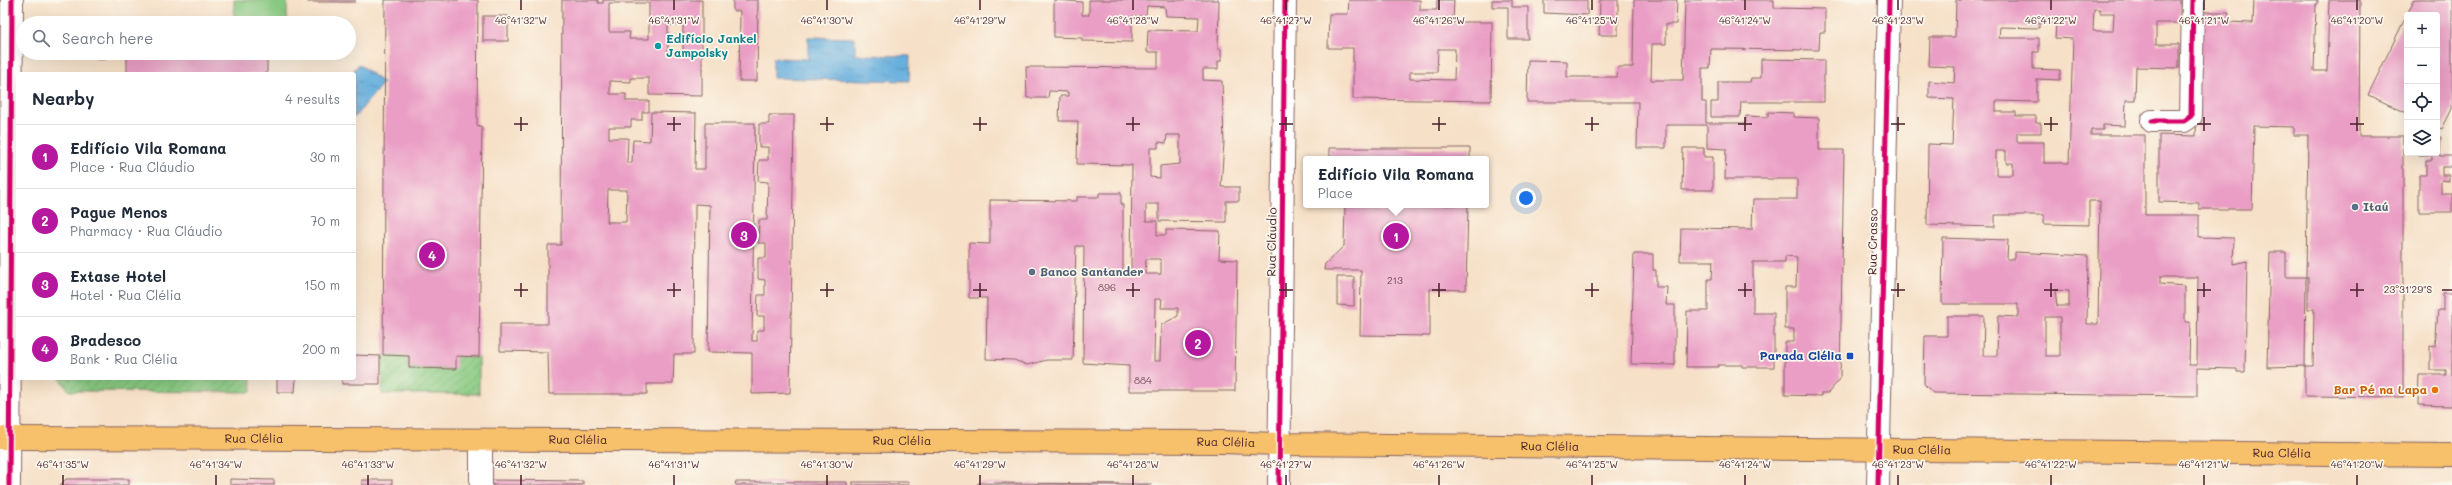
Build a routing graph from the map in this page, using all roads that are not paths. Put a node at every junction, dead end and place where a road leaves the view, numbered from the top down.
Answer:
1 (12, 0) edge
2 (1285, 0) edge
3 (1888, 0) edge
4 (2193, 0) edge
5 (2152, 121) dead end
6 (5, 438) edge
7 (481, 440) junction
8 (1280, 444) junction
9 (1879, 449) junction
10 (2452, 455) edge
11 (9, 485) edge
12 (481, 485) edge
13 (1279, 485) edge
14 (1878, 485) edge

1 - 6 street
2 - 8 street, Rua Cláudio
3 - 9 street, Rua Crasso
4 - 5 street
6 - 7 main road, Rua Clélia
6 - 11 street
7 - 8 main road, Rua Clélia
7 - 12 street
8 - 9 main road, Rua Clélia
8 - 13 street, Rua Cláudio
9 - 10 main road, Rua Clélia
9 - 14 street, Rua Crasso

